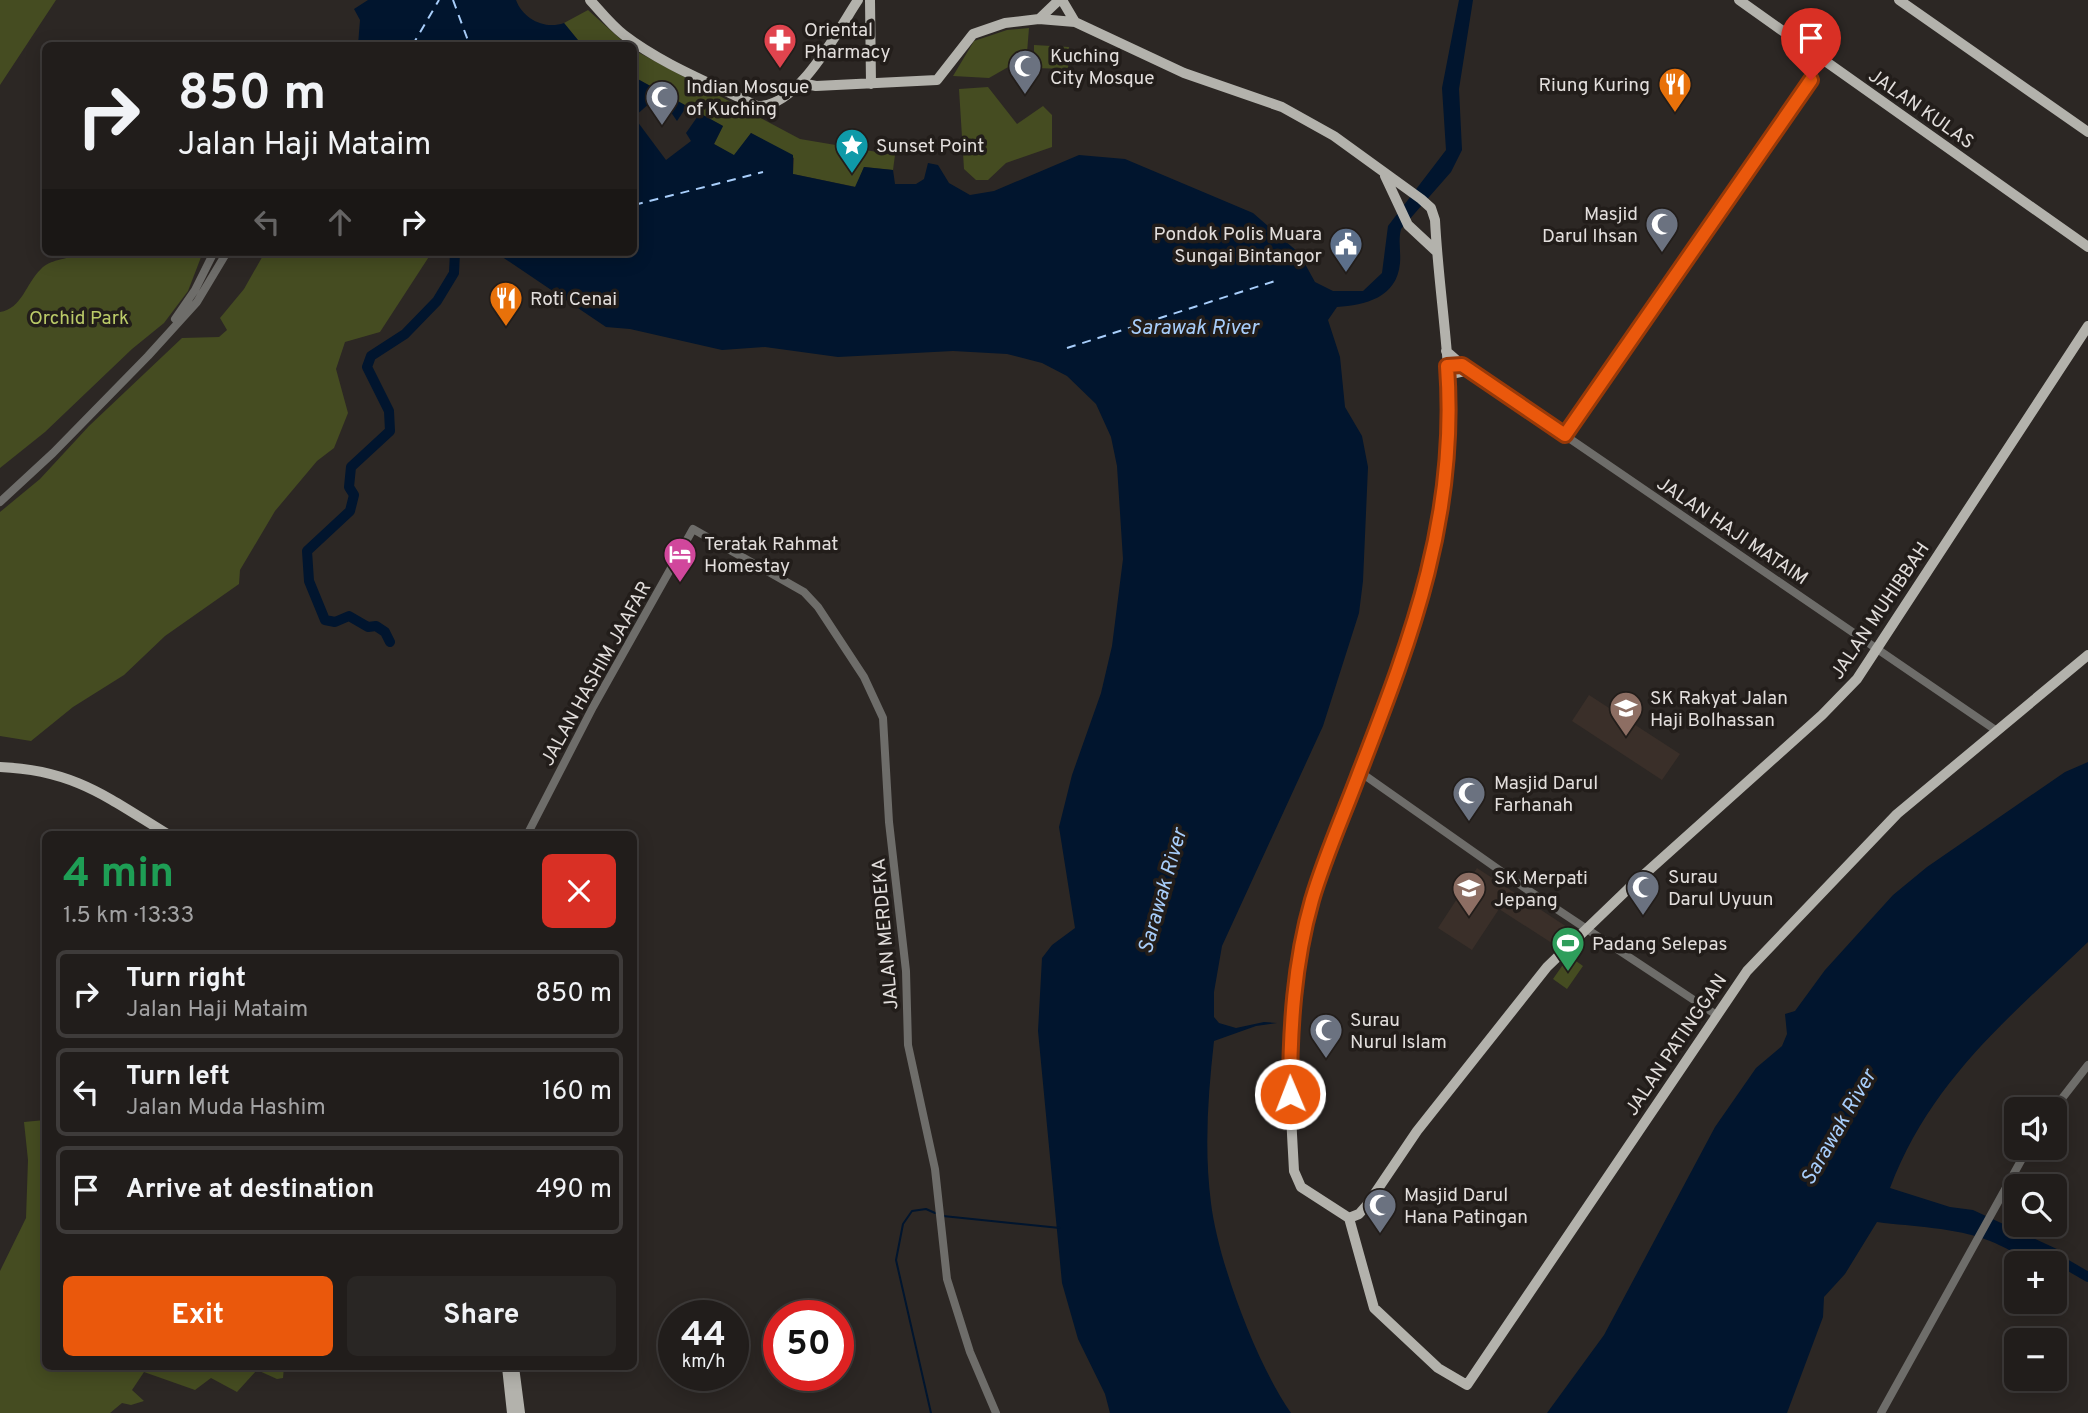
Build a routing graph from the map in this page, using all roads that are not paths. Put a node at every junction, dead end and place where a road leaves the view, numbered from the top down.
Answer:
1 (590, 0) edge
2 (858, 0) edge
3 (1060, 0) edge
4 (1739, 0) edge
5 (1899, 0) edge
6 (870, 1) edge
7 (1039, 19) junction
8 (1075, 22) junction
9 (633, 42) edge
10 (637, 45) edge
11 (1812, 52) junction
12 (813, 67) junction
13 (1834, 67) junction
14 (1811, 80) junction
15 (802, 83) junction
16 (871, 84) junction
17 (816, 86) junction
18 (2088, 132) edge
19 (1384, 173) junction
20 (2087, 247) edge
21 (1437, 252) junction
22 (212, 256) edge
23 (225, 256) edge
24 (2088, 326) edge
25 (169, 330) junction
26 (1446, 351) junction
27 (1465, 368) junction
28 (1447, 371) junction
29 (1565, 435) junction
30 (0, 502) edge
31 (693, 529) joint
32 (1878, 649) junction
33 (2088, 655) edge
34 (1997, 731) junction
35 (0, 767) edge
36 (1360, 772) junction
37 (164, 831) edge
38 (529, 831) edge
39 (1586, 928) junction
40 (1715, 1014) junction
41 (2088, 1065) edge
42 (2063, 1097) edge
43 (2021, 1160) edge
44 (1349, 1218) junction
45 (507, 1370) edge
46 (513, 1370) edge
47 (512, 1413) edge
48 (520, 1413) edge
49 (996, 1413) edge
50 (1881, 1413) edge

1 - 9 main road
2 - 12 main road
3 - 7 main road
3 - 8 main road
4 - 11 main road, JALAN KULAS
5 - 18 main road
6 - 16 main road
7 - 8 main road
7 - 16 main road
8 - 19 main road
10 - 15 main road
11 - 13 main road, JALAN KULAS
11 - 14 street
12 - 15 main road
12 - 17 main road
13 - 14 street
13 - 20 main road, JALAN KULAS
14 - 29 street
15 - 17 main road
16 - 17 main road
19 - 21 main road
19 - 21 main road
21 - 26 main road
22 - 25 street
23 - 25 street
24 - 32 main road, JALAN MUHIBBAH
25 - 30 street
26 - 27 main road
26 - 28 main road
27 - 28 main road
27 - 29 street, JALAN HAJI MATAIM
28 - 36 main road
29 - 32 street, JALAN HAJI MATAIM
31 - 38 street, JALAN HASHIM JAAFAR
31 - 49 street, JALAN MERDEKA
32 - 34 street, JALAN HAJI MATAIM
32 - 39 main road, JALAN MUHIBBAH
33 - 34 main road, JALAN PATINGGAN
34 - 40 main road, JALAN PATINGGAN
35 - 37 main road
36 - 39 street
36 - 44 main road
39 - 40 street
39 - 44 main road, JALAN MUHIBBAH
40 - 44 main road, JALAN PATINGGAN
41 - 42 street
43 - 50 street
45 - 47 main road
46 - 48 main road

